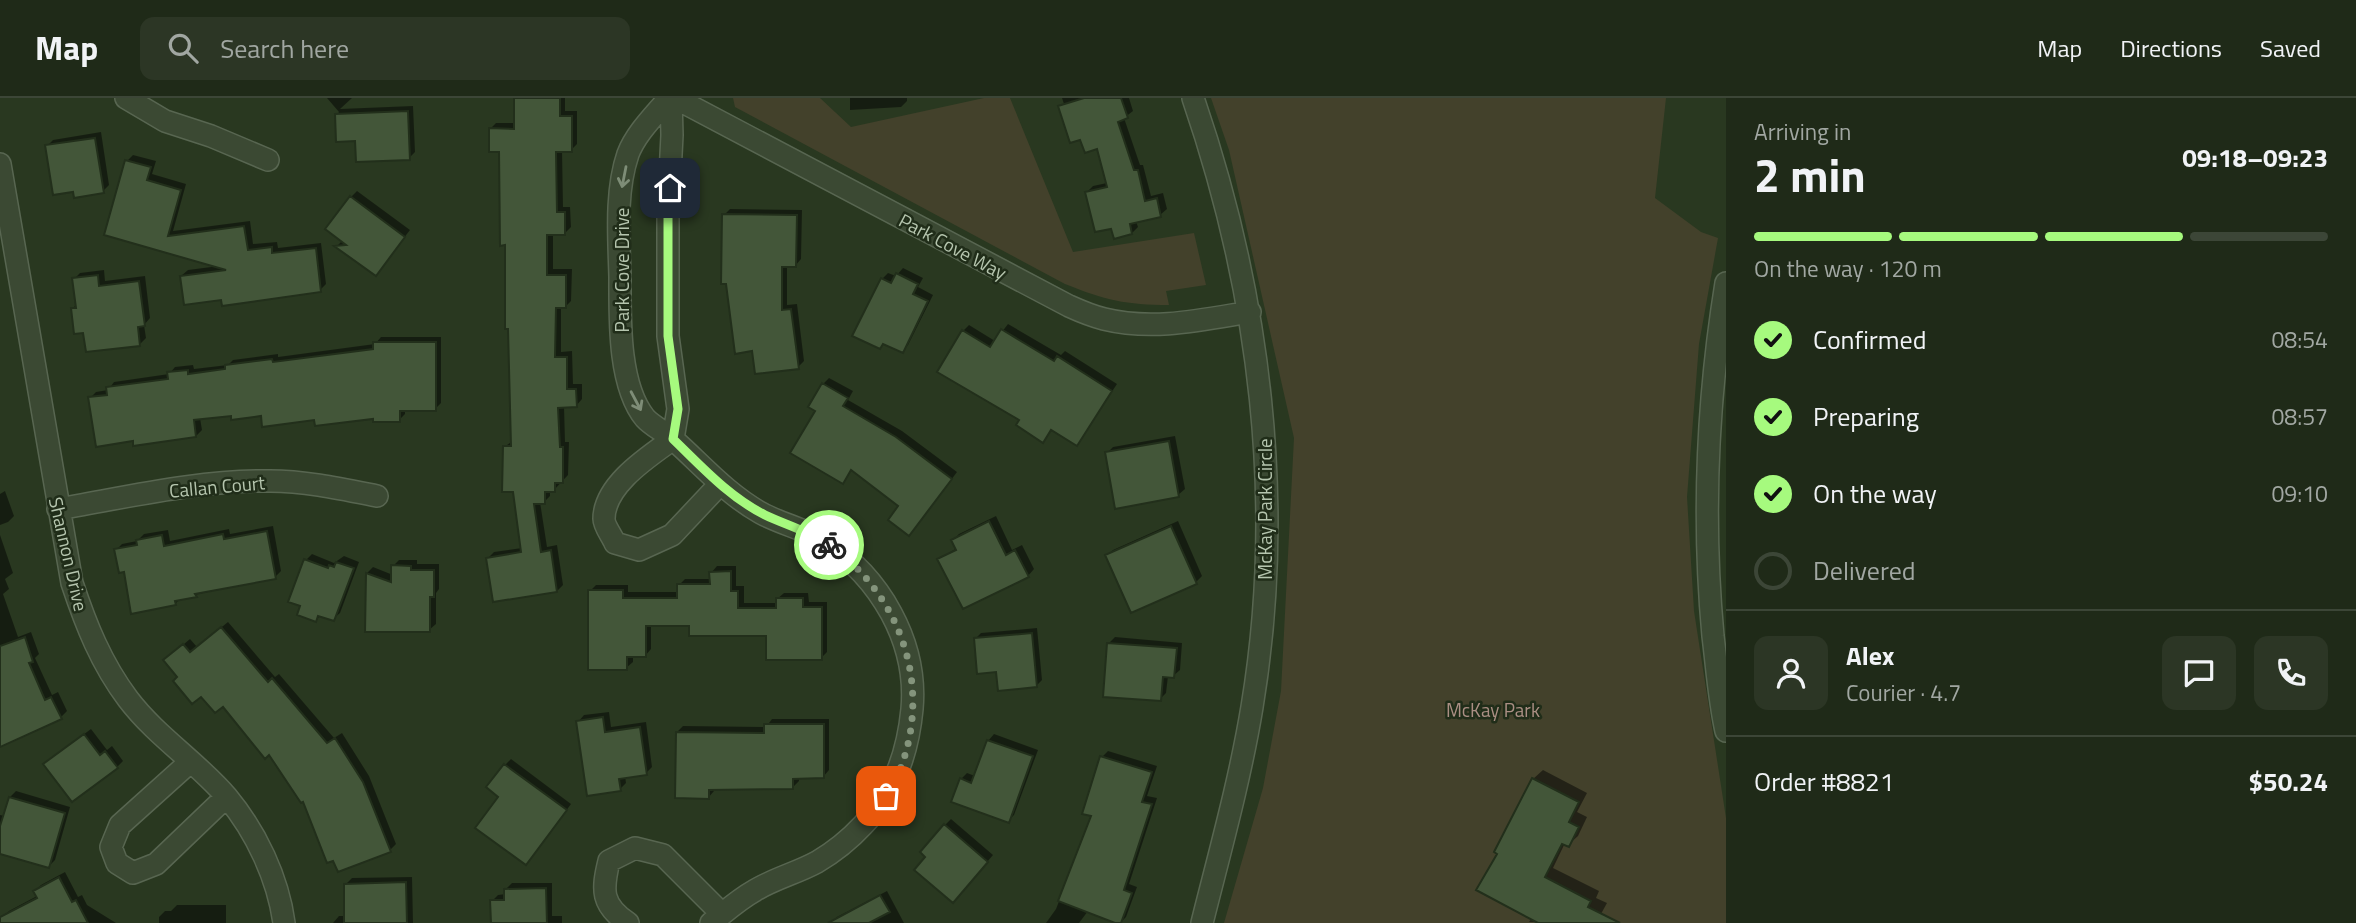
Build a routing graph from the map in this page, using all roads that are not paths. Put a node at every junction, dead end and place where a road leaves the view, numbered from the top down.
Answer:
1 (126, 98) edge
2 (672, 98) edge
3 (1192, 98) edge
4 (268, 160) dead end
5 (0, 164) edge
6 (1726, 283) edge
7 (1250, 312) junction
8 (673, 439) junction
9 (720, 484) junction
10 (377, 496) dead end
11 (58, 509) junction
12 (1726, 731) edge
13 (190, 762) junction
14 (226, 797) junction
15 (716, 919) edge
16 (284, 923) edge
17 (628, 923) edge
18 (1202, 923) edge

1 - 4 street
2 - 7 street, Park Cove Way
2 - 8 street
2 -> 8 street, Park Cove Drive
3 - 7 street, McKay Park Circle
5 - 11 street, Shannon Drive
6 - 12 street
7 - 18 street, McKay Park Circle
8 - 9 street, Park Cove Drive
8 - 9 street
9 - 15 street, Park Cove Drive
10 - 11 street, Callan Court
11 - 13 street, Shannon Drive
13 - 14 street, Shannon Drive
13 - 14 street
14 - 16 street, Shannon Drive
15 - 17 street, Park Cove Drive

